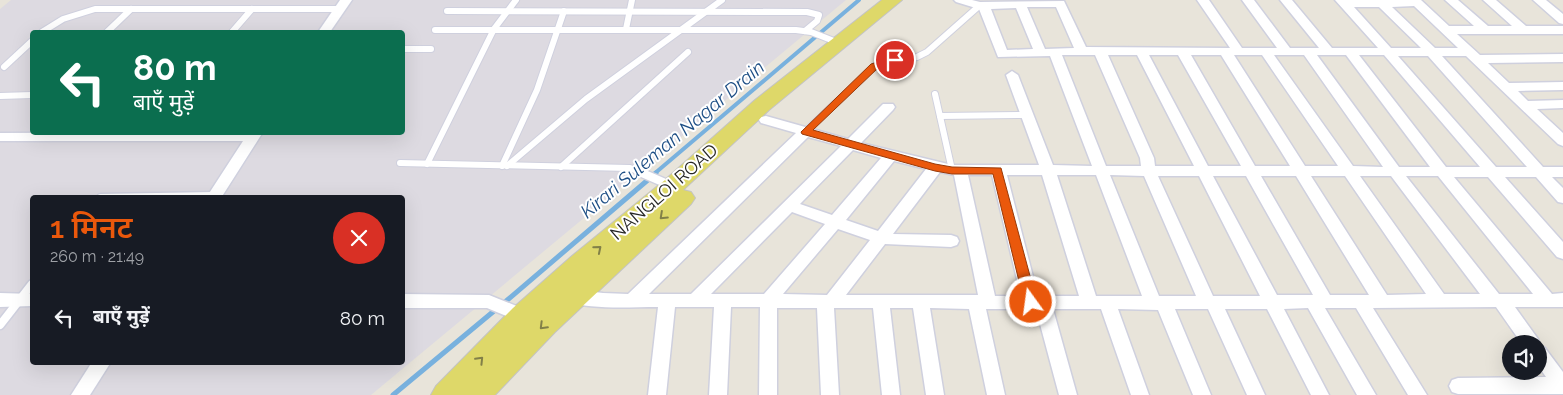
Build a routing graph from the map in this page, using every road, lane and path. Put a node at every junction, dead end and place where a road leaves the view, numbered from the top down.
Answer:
1 (516, 0) edge
2 (632, 0) edge
3 (722, 0) edge
4 (893, 0) edge
5 (910, 0) edge
6 (960, 0) edge
7 (1203, 0) edge
8 (1248, 0) edge
9 (1286, 0) edge
10 (1451, 0) edge
11 (1490, 0) edge
12 (1539, 0) edge
13 (1060, 1) edge
14 (1342, 2) edge
15 (1416, 2) edge
16 (343, 4) edge
17 (1020, 4) junction
18 (1382, 4) junction
19 (981, 6) junction
20 (131, 9) junction
21 (252, 9) junction
22 (447, 11) dead end
23 (507, 11) junction
24 (564, 11) junction
25 (630, 11) junction
26 (706, 11) junction
27 (1563, 20) edge
28 (494, 29) junction
29 (559, 29) junction
30 (626, 29) junction
31 (682, 29) junction
32 (45, 30) edge
33 (109, 30) edge
34 (234, 30) edge
35 (325, 30) edge
36 (435, 30) dead end
37 (1446, 30) junction
38 (1485, 30) junction
39 (1523, 30) junction
40 (1563, 30) edge
41 (808, 32) junction
42 (832, 40) junction
43 (30, 43) edge
44 (405, 49) edge
45 (431, 49) dead end
46 (1082, 51) junction
47 (1100, 51) junction
48 (1141, 51) junction
49 (1182, 51) junction
50 (1232, 51) junction
51 (1265, 51) junction
52 (1286, 51) junction
53 (1306, 51) junction
54 (1328, 51) junction
55 (1349, 51) junction
56 (688, 52) dead end
57 (1388, 52) junction
58 (1432, 52) junction
59 (1048, 53) junction
60 (1473, 56) junction
61 (1563, 58) edge
62 (4, 67) dead end
63 (1012, 74) dead end
64 (1563, 86) edge
65 (1506, 87) junction
66 (935, 94) dead end
67 (0, 96) edge
68 (30, 96) edge
69 (1524, 104) junction
70 (1563, 104) edge
71 (888, 107) dead end
72 (940, 116) junction
73 (1026, 116) junction
74 (766, 120) junction
75 (1548, 126) junction
76 (1563, 126) edge
77 (806, 132) junction
78 (76, 135) edge
79 (254, 135) edge
80 (0, 136) edge
81 (1563, 141) edge
82 (849, 144) junction
83 (891, 156) junction
84 (400, 164) dead end
85 (427, 164) junction
86 (504, 166) junction
87 (561, 167) junction
88 (935, 168) junction
89 (956, 170) junction
90 (998, 170) junction
91 (1048, 171) junction
92 (1100, 171) junction
93 (1148, 171) junction
94 (1202, 171) junction
95 (1251, 171) junction
96 (1300, 171) junction
97 (1348, 172) junction
98 (1395, 172) junction
99 (1442, 172) junction
100 (1491, 172) junction
101 (1538, 172) junction
102 (1563, 172) edge
103 (665, 182) junction
104 (214, 195) edge
105 (1563, 198) edge
106 (788, 206) junction
107 (835, 222) junction
108 (881, 238) junction
109 (951, 241) dead end
110 (1563, 253) edge
111 (563, 293) junction
112 (633, 299) junction
113 (667, 299) junction
114 (0, 300) edge
115 (26, 300) edge
116 (695, 300) junction
117 (723, 300) junction
118 (769, 300) junction
119 (1497, 300) junction
120 (1555, 300) edge
121 (405, 301) edge
122 (829, 301) junction
123 (881, 301) junction
124 (920, 301) junction
125 (1360, 301) junction
126 (1382, 301) junction
127 (1440, 301) junction
128 (982, 302) junction
129 (1037, 302) junction
130 (1089, 302) junction
131 (1107, 302) junction
132 (1210, 302) junction
133 (1273, 302) junction
134 (1319, 302) junction
135 (1159, 303) junction
136 (523, 316) junction
137 (0, 325) edge
138 (1525, 335) edge
139 (1547, 364) edge
140 (100, 365) edge
141 (1563, 385) edge
142 (1458, 386) dead end
143 (80, 395) edge
144 (446, 395) edge
145 (476, 395) edge
146 (657, 395) edge
147 (718, 395) edge
148 (768, 395) edge
149 (830, 395) edge
150 (891, 395) edge
151 (935, 395) edge
152 (996, 395) edge
153 (1068, 395) edge
154 (1140, 395) edge
155 (1202, 395) edge
156 (1256, 395) edge
157 (1320, 395) edge
158 (1367, 395) edge
159 (1418, 395) edge

1 - 23 lane
2 - 25 lane
3 - 26 lane
4 - 42 main road, NANGLOI ROAD
5 - 74 main road
6 - 19 street
7 - 50 street
8 - 52 street
9 - 54 street
10 - 38 street
11 - 39 street
12 - 27 street
13 - 17 street
13 - 46 street
14 - 18 street
14 - 57 street
15 - 18 street
15 - 37 street
16 - 21 lane
16 - 35 street
17 - 19 street
17 - 59 street
18 - 58 street
19 - 59 street
19 - 77 lane
20 - 21 lane
20 - 32 lane
20 - 33 lane
21 - 34 lane
22 - 23 lane
23 - 24 lane
23 - 28 lane
24 - 25 lane
24 - 29 lane
25 - 26 lane
25 - 30 lane
26 - 31 lane
26 - 41 lane
28 - 29 lane
28 - 36 lane
28 - 85 lane
29 - 30 lane
29 - 86 lane
30 - 31 lane
31 - 41 lane
31 - 86 lane
37 - 38 street
37 - 60 street
38 - 39 street
39 - 40 street
41 - 42 lane
42 - 103 main road, NANGLOI ROAD
43 - 62 lane
44 - 45 lane
46 - 47 street
46 - 59 street
47 - 48 street
47 - 93 street
48 - 49 street
48 - 94 street
49 - 50 street
49 - 95 street
50 - 51 street
50 - 96 street
51 - 52 street
51 - 97 street
52 - 53 street
53 - 54 street
53 - 98 street
54 - 55 street
55 - 57 street
55 - 99 street
56 - 87 lane
57 - 58 street
57 - 100 street
58 - 60 street
58 - 101 street
59 - 92 street
60 - 61 street
60 - 65 street
63 - 73 street
64 - 65 street
65 - 69 street
66 - 72 lane
67 - 68 lane
69 - 70 street
69 - 75 street
71 - 82 street
72 - 73 lane
72 - 89 lane
73 - 91 street
74 - 77 street
74 -> 111 main road
75 - 76 street
75 - 81 street
77 - 82 street
77 - 112 street
78 - 80 street
79 - 104 street
82 - 83 street
82 - 106 street
83 - 88 street
83 - 107 street
84 - 85 lane
85 - 86 lane
86 - 87 lane
87 - 103 lane
88 - 89 street
88 - 108 street
89 - 90 street
89 - 128 street
90 - 91 street
90 - 129 street
91 - 92 street
91 - 130 street
92 - 93 street
92 - 135 street
93 - 94 street
93 - 132 street
94 - 95 street
94 - 133 street
95 - 96 street
95 - 134 street
96 - 97 street
96 - 126 street
97 - 98 street
97 - 127 street
98 - 99 street
98 - 119 street
99 - 100 street
99 - 120 street
100 - 101 street
100 - 110 street
101 - 102 street
101 - 105 street
111 -> 103 main road, NANGLOI ROAD
106 - 107 street
106 - 116 street
107 - 108 street
107 - 118 street
108 - 109 street
108 - 122 street
111 - 112 street
111 - 136 main road, NANGLOI ROAD
111 -> 145 main road
112 - 113 street
113 - 116 street
113 - 146 street
114 - 115 street
115 - 137 lane
116 - 117 street
117 - 118 street
117 - 147 street
118 - 122 street
118 - 148 street
119 - 120 street
119 - 127 street
119 - 138 street
121 - 136 street
122 - 123 street
122 - 149 street
123 - 124 street
123 - 150 street
124 - 128 street
124 - 151 street
125 - 126 street
125 - 134 street
125 - 159 street
126 - 127 street
128 - 129 street
128 - 152 street
129 - 130 street
129 - 153 street
130 - 131 street
131 - 135 street
131 - 154 street
132 - 133 street
132 - 135 street
132 - 156 street
133 - 134 street
133 - 157 street
134 - 158 street
135 - 155 street
144 -> 136 main road, NANGLOI ROAD
139 - 141 street
140 - 143 street
141 - 142 street

